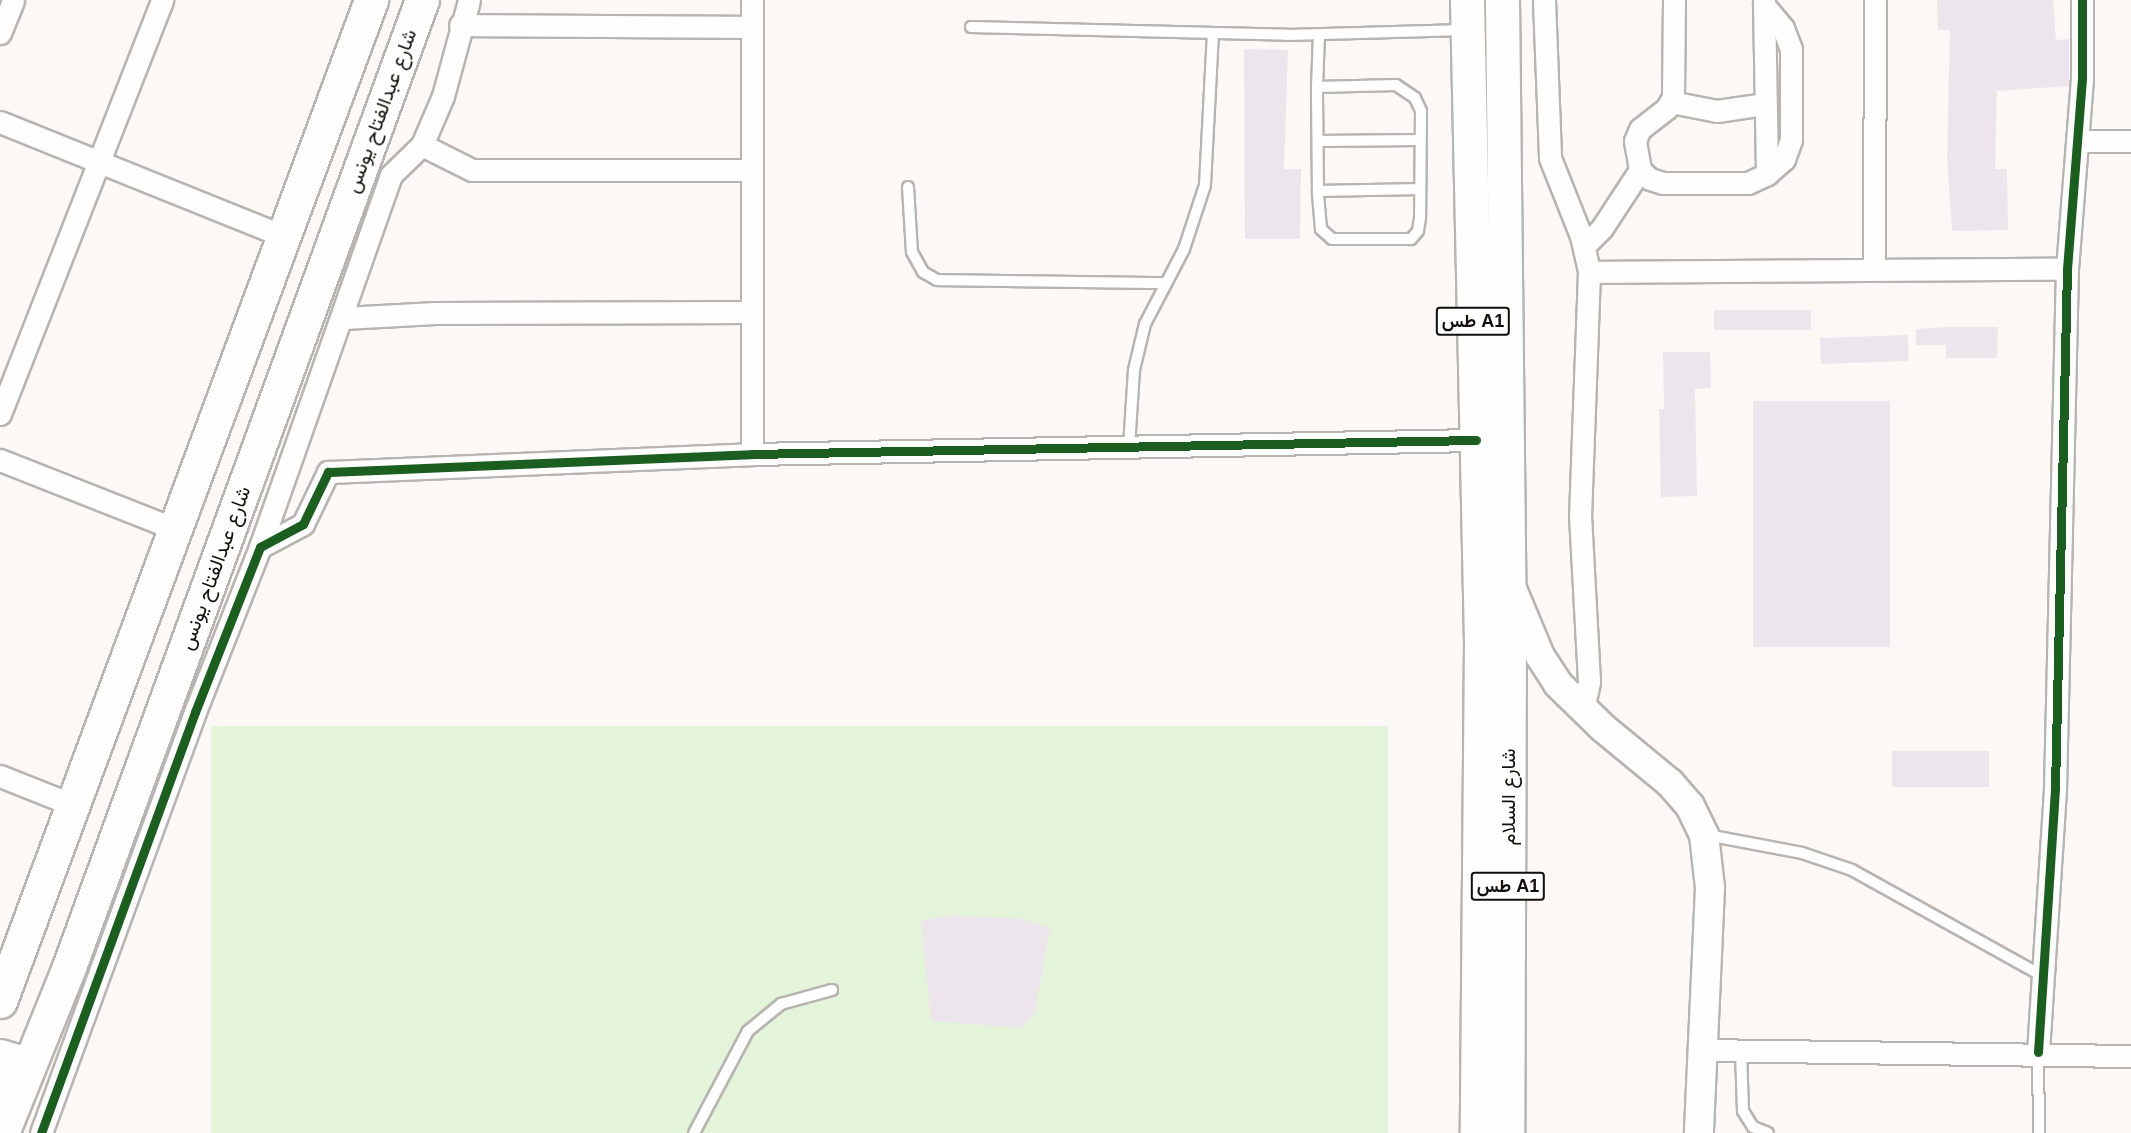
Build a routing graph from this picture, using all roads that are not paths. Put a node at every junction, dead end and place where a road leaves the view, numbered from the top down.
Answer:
1 (13, 0) edge
2 (162, 0) edge
3 (371, 0) edge
4 (422, 0) edge
5 (469, 0) edge
6 (752, 0) edge
7 (1502, 0) edge
8 (1544, 0) edge
9 (1674, 0) edge
10 (1875, 0) edge
11 (2082, 0) edge
12 (1764, 3) edge
13 (1467, 15) edge
14 (459, 25) junction
15 (752, 27) junction
16 (971, 27) dead end
17 (0, 33) edge
18 (1213, 33) junction
19 (1319, 35) junction
20 (1317, 87) junction
21 (1671, 102) junction
22 (1765, 104) junction
23 (0, 122) edge
24 (1420, 140) junction
25 (1318, 141) junction
26 (2078, 141) junction
27 (2131, 141) edge
28 (422, 146) junction
29 (99, 161) junction
30 (752, 170) junction
31 (1640, 170) junction
32 (1767, 174) junction
33 (908, 187) dead end
34 (1420, 189) junction
35 (1318, 191) junction
36 (284, 236) junction
37 (1584, 246) junction
38 (1874, 268) junction
39 (2067, 268) junction
40 (1589, 272) junction
41 (1165, 283) junction
42 (752, 312) junction
43 (344, 318) junction
44 (0, 414) edge
45 (1476, 441) junction
46 (1129, 447) junction
47 (752, 454) junction
48 (0, 460) edge
49 (175, 529) junction
50 (260, 547) junction
51 (1508, 579) junction
52 (1495, 641) junction
53 (1583, 710) junction
54 (0, 776) edge
55 (73, 805) junction
56 (1704, 835) junction
57 (29, 925) junction
58 (69, 967) junction
59 (2041, 975) junction
60 (832, 990) dead end
61 (0, 1001) edge
62 (1700, 1050) junction
63 (1741, 1051) junction
64 (2038, 1052) junction
65 (0, 1056) edge
66 (2131, 1056) edge
67 (5, 1126) edge
68 (41, 1133) edge
69 (694, 1133) edge
70 (1477, 1133) edge
71 (1507, 1133) edge
72 (1699, 1133) edge
73 (1768, 1133) edge
74 (2039, 1133) edge

1 - 17 street
2 - 29 street
3 - 36 highway
4 - 58 highway, شارع عبدالفتاح يونس
5 - 14 street
6 - 15 street
7 - 51 highway, طس A1
8 - 37 street
9 - 21 street
10 - 38 street
11 - 26 street
12 - 22 street
12 - 32 street
13 - 19 lane
13 - 45 highway, طس A1
14 - 15 street
14 - 28 street
15 - 30 street
16 - 18 lane
18 - 19 lane
18 - 41 lane
19 - 20 lane
20 - 24 lane
20 - 25 lane
21 - 22 street
21 - 31 street
22 - 32 street
23 - 29 street
24 - 25 lane
24 - 34 lane
25 - 35 lane
26 - 27 street
26 - 39 street
28 - 30 street
28 - 43 street
29 - 36 street
29 - 44 street
30 - 42 street
31 - 32 street
31 - 37 street
33 - 41 lane
34 - 35 lane
34 - 35 lane
36 - 49 highway
37 - 40 street
38 - 39 street
38 - 40 street
39 - 59 street
40 - 53 street
41 - 46 lane
42 - 43 street
42 - 47 street
43 - 50 street
45 - 46 street
45 - 52 highway, طس A1
46 - 47 street
47 - 50 street
48 - 49 street
49 - 55 highway
50 - 68 street
51 - 52 highway, طس A1
51 - 53 main road
52 - 70 highway, شارع السلام / طس A1
52 - 71 highway, شارع السلام / طس A1
53 - 56 main road
54 - 55 street
55 - 57 highway
56 - 59 lane
56 - 62 main road
57 - 58 highway
57 - 61 highway
58 - 67 highway, شارع عبدالفتاح يونس
59 - 64 street
60 - 69 lane
62 - 63 street
62 - 72 main road
63 - 64 street
63 - 73 lane
64 - 66 street
64 - 74 lane
65 - 67 highway

